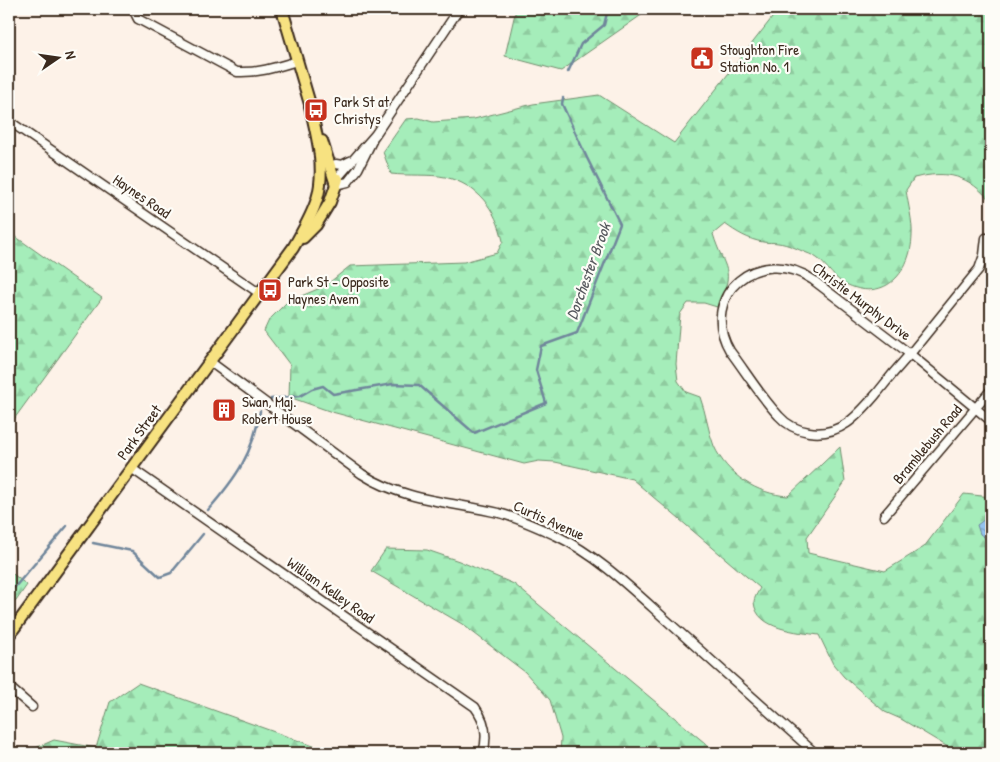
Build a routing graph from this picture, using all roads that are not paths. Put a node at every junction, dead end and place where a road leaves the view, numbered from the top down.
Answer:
1 (135, 9) edge
2 (282, 9) edge
3 (459, 9) edge
4 (297, 61) junction
5 (310, 106) junction
6 (9, 121) edge
7 (375, 135) junction
8 (327, 155) junction
9 (356, 156) junction
10 (336, 164) joint
11 (337, 180) junction
12 (320, 184) junction
13 (986, 238) dead end
14 (293, 248) junction
15 (260, 293) junction
16 (910, 354) junction
17 (209, 361) junction
18 (991, 390) edge
19 (976, 409) junction
20 (991, 421) edge
21 (131, 468) junction
22 (884, 516) dead end
23 (9, 634) edge
24 (9, 687) edge
25 (32, 707) dead end
26 (483, 753) edge
27 (815, 753) edge

1 - 4 street
2 - 4 main road, Park Street
3 - 7 street
4 - 5 main road, Park Street
5 - 8 main road, Park Street
5 - 12 main road, Park Street
6 - 15 street, Haynes Road
7 - 9 street
7 - 11 street
8 - 10 main road, Park Street
8 - 11 main road, Park Street
9 - 10 street
9 - 11 street
11 - 12 main road
11 - 14 main road, Park Street
12 - 14 main road, Park Street
13 - 16 street
14 - 15 main road, Park Street
15 - 17 main road, Park Street
16 - 16 street, Christie Murphy Drive
16 - 19 street, Christie Murphy Drive
17 - 21 main road, Park Street
17 - 27 street, Curtis Avenue
18 - 19 street, Bramblebush Road
19 - 20 street, Christie Murphy Drive
19 - 22 street, Bramblebush Road
21 - 23 main road, Park Street
21 - 26 street, William Kelley Road
24 - 25 street

